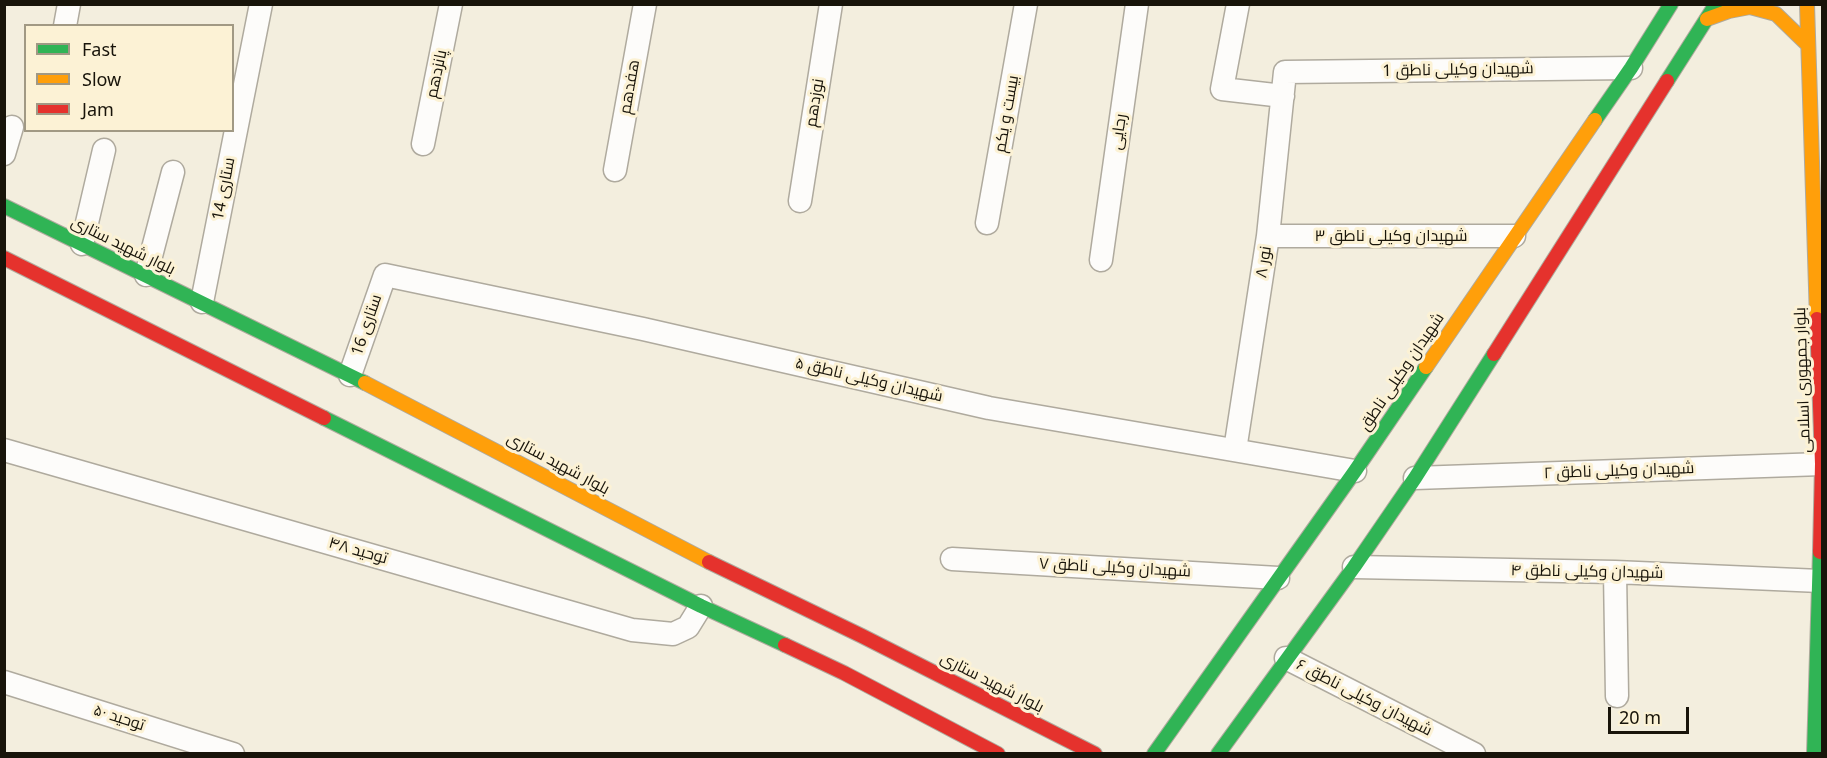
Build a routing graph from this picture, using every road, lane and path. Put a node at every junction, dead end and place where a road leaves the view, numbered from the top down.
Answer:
1 (69, 4) edge
2 (261, 4) edge
3 (452, 4) edge
4 (645, 4) edge
5 (831, 4) edge
6 (1026, 4) edge
7 (1137, 4) edge
8 (1238, 4) edge
9 (1671, 4) edge
10 (1716, 4) edge
11 (1807, 4) edge
12 (1707, 19) junction
13 (65, 24) edge
14 (1808, 45) junction
15 (1631, 68) junction
16 (1285, 72) joint
17 (1283, 96) junction
18 (12, 127) dead end
19 (423, 144) dead end
20 (105, 150) dead end
21 (4, 154) edge
22 (615, 170) dead end
23 (173, 172) dead end
24 (800, 201) dead end
25 (4, 206) edge
26 (987, 223) dead end
27 (1268, 236) junction
28 (1514, 236) junction
29 (82, 244) junction
30 (4, 258) edge
31 (1101, 260) dead end
32 (146, 275) junction
33 (385, 275) joint
34 (202, 302) junction
35 (350, 375) junction
36 (4, 450) edge
37 (1235, 450) junction
38 (1822, 464) edge
39 (1355, 471) junction
40 (1415, 478) junction
41 (952, 558) dead end
42 (1354, 567) junction
43 (1615, 572) junction
44 (1278, 578) junction
45 (1821, 580) junction
46 (703, 601) junction
47 (1286, 658) junction
48 (4, 682) edge
49 (1617, 696) dead end
50 (225, 752) edge
51 (998, 753) edge
52 (1095, 753) edge
53 (1154, 753) edge
54 (1218, 753) edge
55 (1474, 753) edge
56 (1814, 753) edge

1 - 13 street
2 - 34 street, ستاری 14
3 - 19 street, پانزدهم
4 - 22 street, هفدهم
5 - 24 street, نوزدهم
6 - 26 street, بیست و یکم
7 - 31 street, رجایی
8 - 17 street
9 - 15 main road, شهیدان وکیلی ناطق
10 - 12 main road
11 - 14 main road, بلوار جمهوری اسلامی
12 - 14 main road
12 - 40 main road
14 - 38 main road, بلوار جمهوری اسلامی
15 - 16 street, شهیدان وکیلی ناطق 1
15 - 28 main road, شهیدان وکیلی ناطق
16 - 17 street, نور ۸
17 - 27 street, نور ۸
18 - 21 street
20 - 29 street
23 - 32 street
25 - 29 main road, بلوار شهید ستاری
27 - 28 street, شهیدان وکیلی ناطق ۳
27 - 37 street, نور ۸
28 - 39 main road, شهیدان وکیلی ناطق
29 - 32 main road, بلوار شهید ستاری
30 - 46 main road
32 - 34 main road, بلوار شهید ستاری
33 - 35 street, ستاری 16
33 - 37 street, شهیدان وکیلی ناطق ۵
34 - 35 main road, بلوار شهید ستاری
35 - 52 main road, بلوار شهید ستاری
36 - 46 street, توحید ۴۸
37 - 39 street, شهیدان وکیلی ناطق ۵
38 - 40 street, شهیدان وکیلی ناطق ٢
38 - 45 main road, بلوار جمهوری اسلامی
39 - 44 main road, شهیدان وکیلی ناطق
40 - 42 main road
41 - 44 street, شهیدان وکیلی ناطق ۷
42 - 43 street, شهیدان وکیلی ناطق ۴
42 - 47 main road
43 - 45 street, شهیدان وکیلی ناطق ۴
43 - 49 street
44 - 53 main road, شهیدان وکیلی ناطق
45 - 56 main road, بلوار جمهوری اسلامی
46 - 51 main road
47 - 54 main road
47 - 55 street, شهیدان وکیلی ناطق ۶
48 - 50 street, توحید ۵۰

